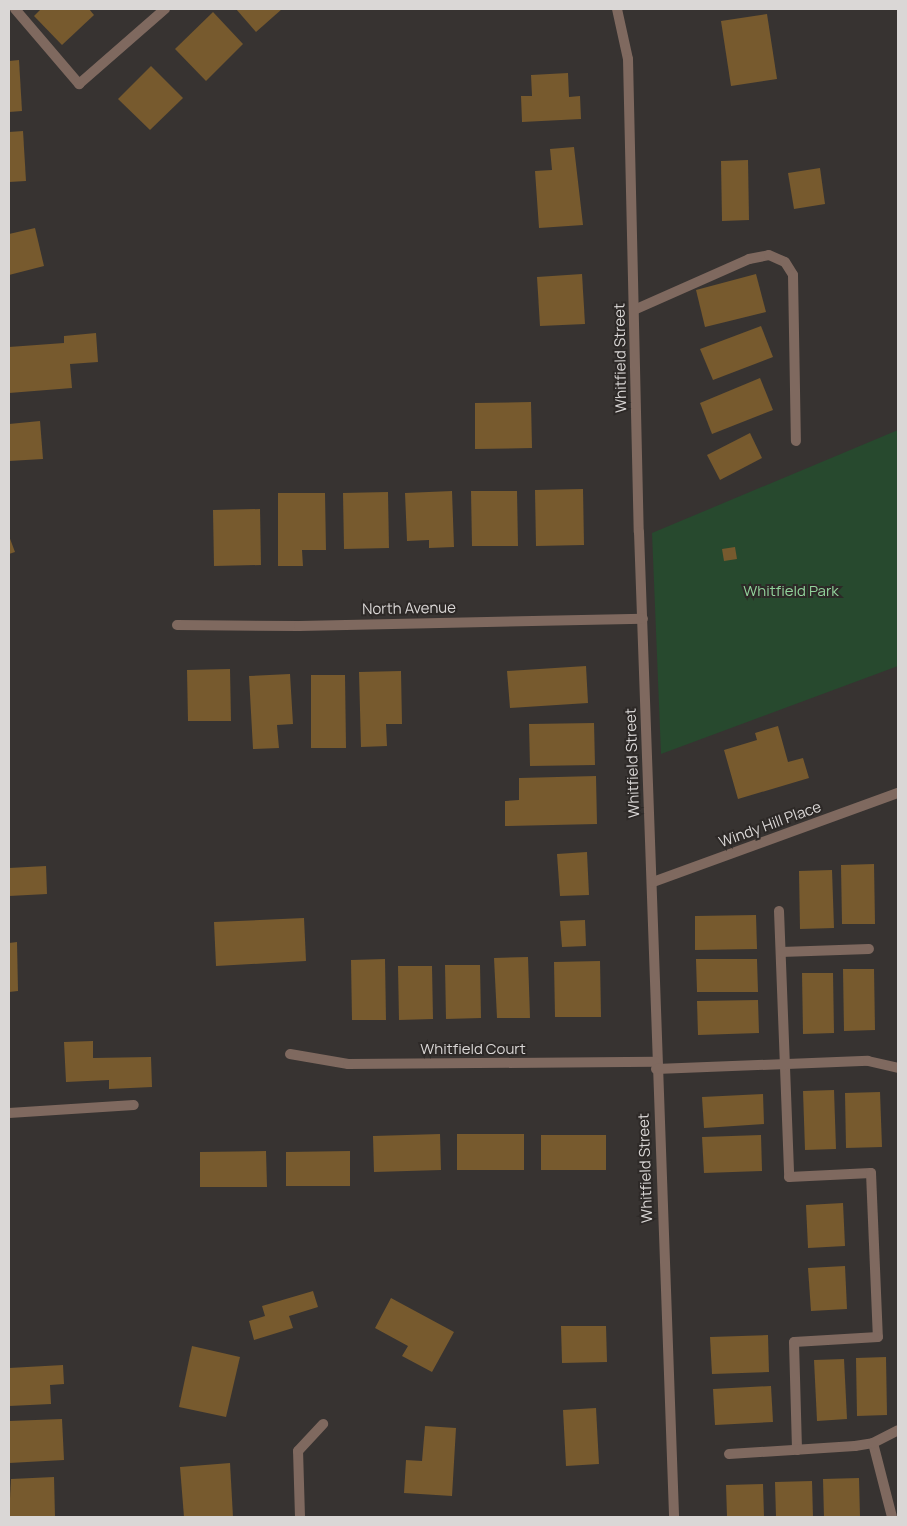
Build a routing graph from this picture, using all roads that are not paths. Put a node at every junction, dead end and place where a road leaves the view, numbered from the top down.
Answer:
1 (15, 9) edge
2 (165, 9) edge
3 (617, 9) edge
4 (634, 310) junction
5 (796, 441) dead end
6 (643, 619) junction
7 (177, 625) dead end
8 (898, 793) edge
9 (653, 882) junction
10 (779, 911) dead end
11 (869, 949) dead end
12 (781, 952) junction
13 (290, 1054) dead end
14 (784, 1064) junction
15 (656, 1066) junction
16 (898, 1068) edge
17 (134, 1105) dead end
18 (9, 1113) edge
19 (323, 1424) dead end
20 (898, 1430) edge
21 (873, 1443) junction
22 (797, 1450) junction
23 (729, 1454) dead end
24 (300, 1517) edge
25 (674, 1517) edge
26 (892, 1517) edge

1 - 2 street
3 - 4 street, Whitfield Street
4 - 5 street
4 - 6 street, Whitfield Street
6 - 7 street, North Avenue
6 - 9 street, Whitfield Street
8 - 9 street, Windy Hill Place
9 - 15 street, Whitfield Street
10 - 12 street
11 - 12 street
12 - 14 street
13 - 15 street, Whitfield Court
14 - 15 street, Whitfield Court
14 - 16 street, Whitfield Court
14 - 22 street
15 - 25 street, Whitfield Street
17 - 18 street
19 - 24 street
20 - 21 street
21 - 22 street
21 - 26 street
22 - 23 street

